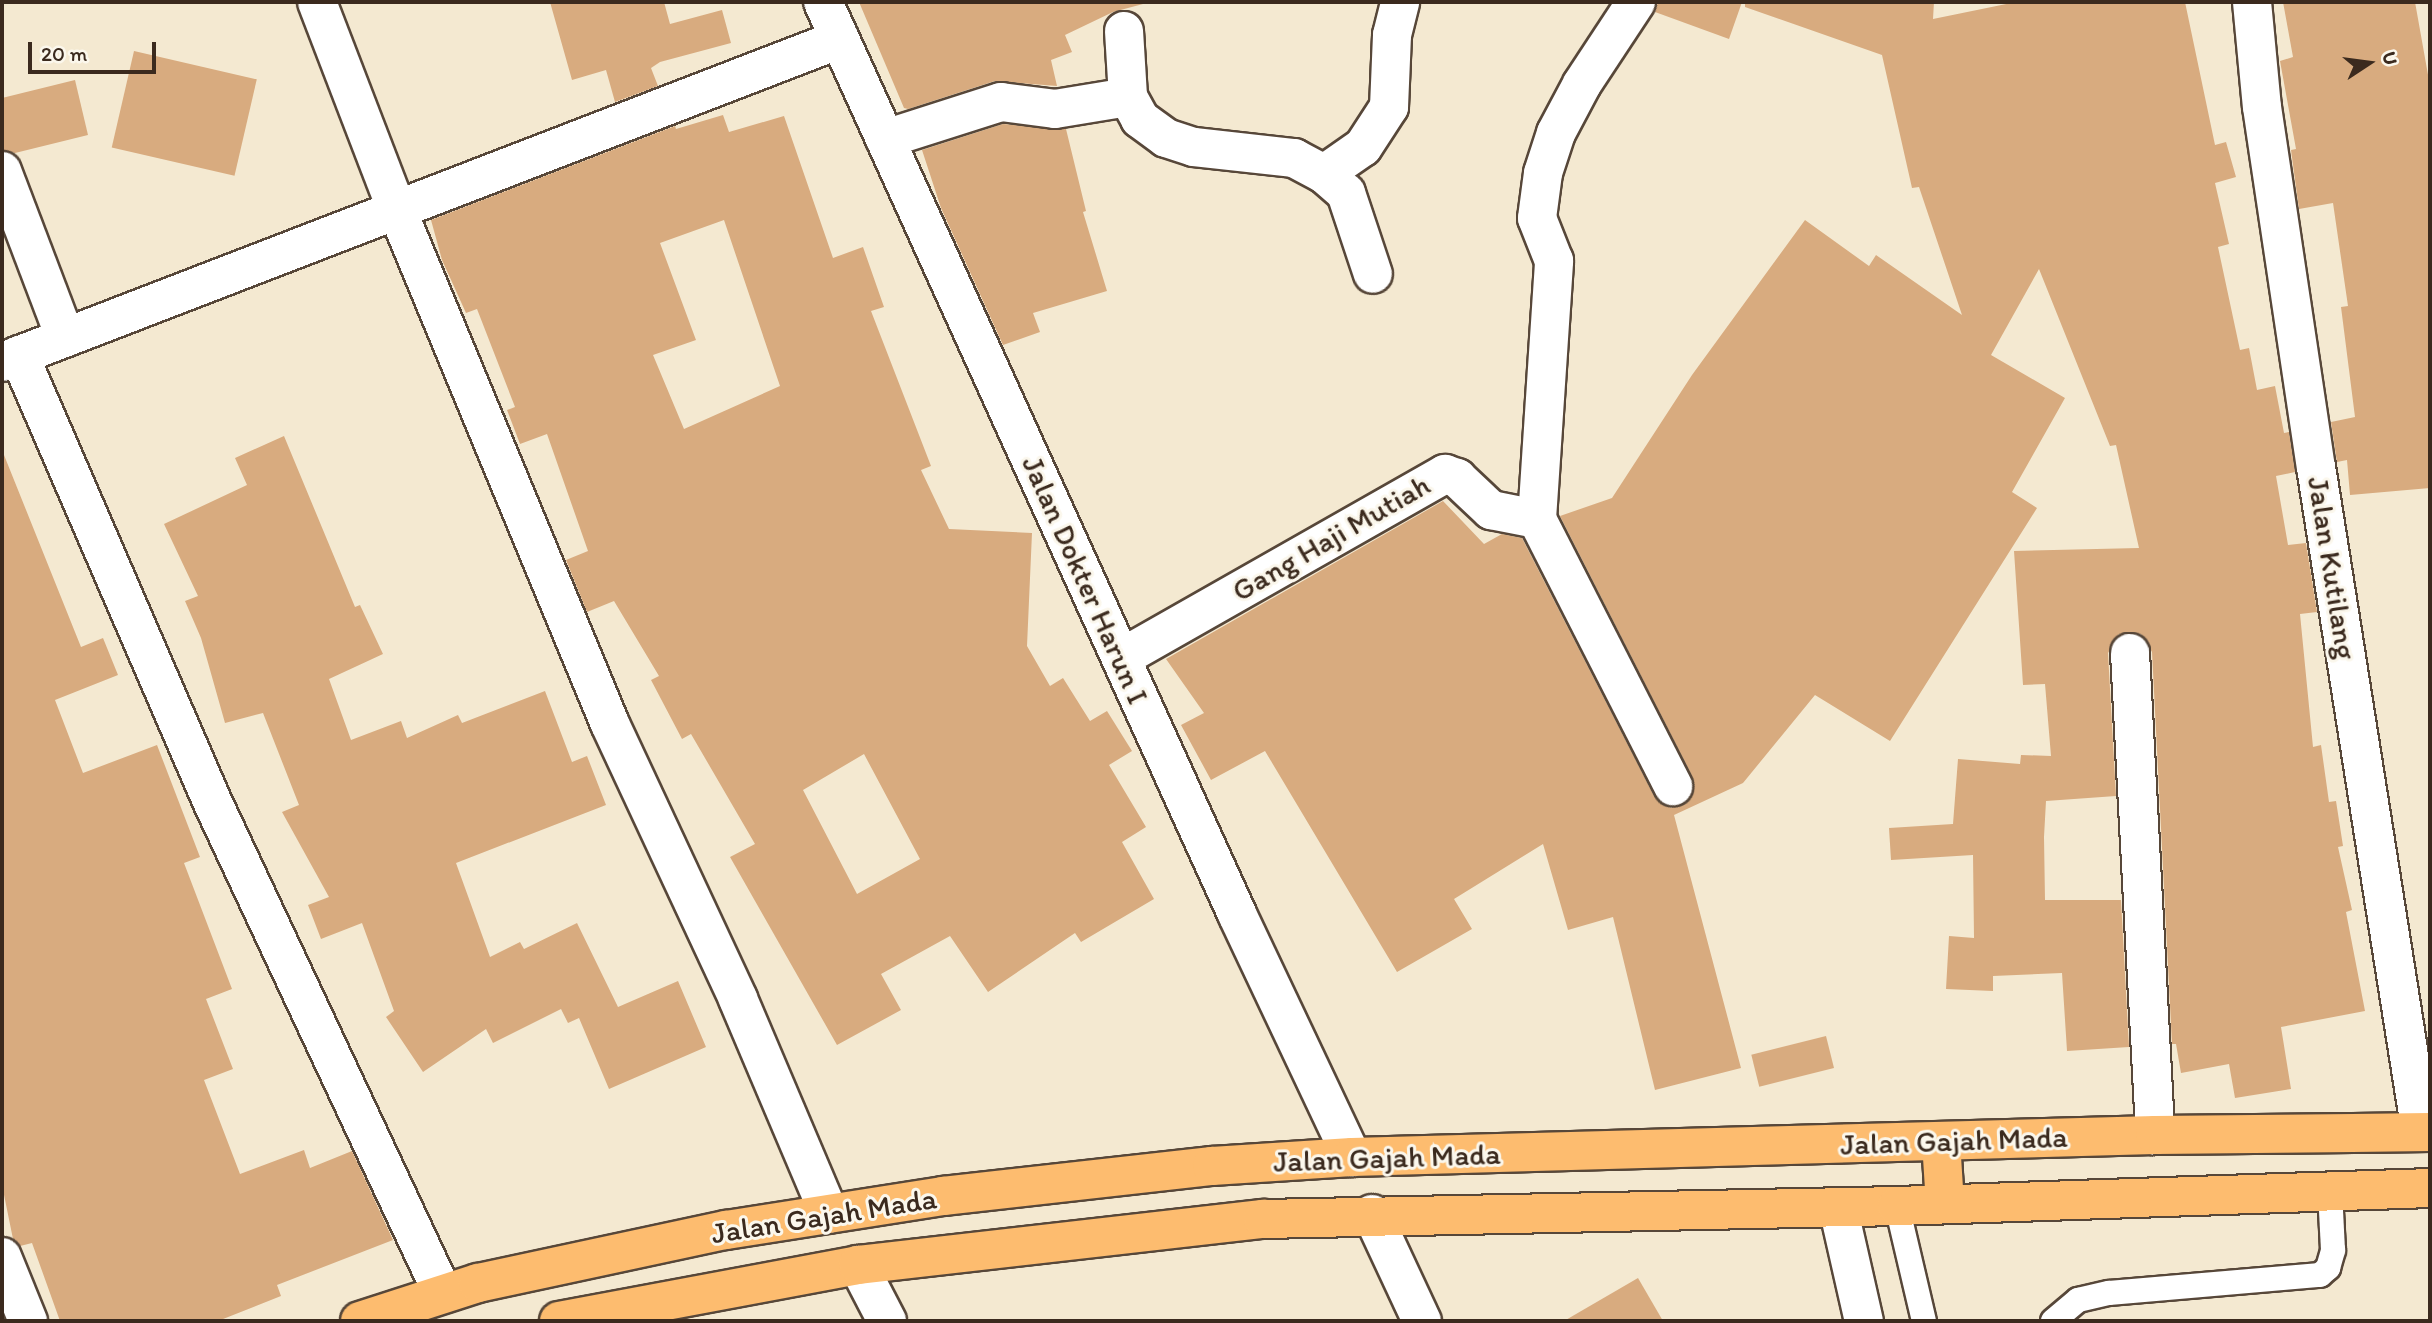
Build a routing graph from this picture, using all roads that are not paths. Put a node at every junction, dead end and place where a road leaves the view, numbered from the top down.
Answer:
1 (317, 2) edge
2 (823, 2) edge
3 (1400, 2) edge
4 (1636, 2) edge
5 (2252, 2) edge
6 (1124, 31) dead end
7 (840, 39) junction
8 (1128, 97) junction
9 (886, 139) junction
10 (2, 171) edge
11 (1324, 174) junction
12 (397, 210) junction
13 (1373, 274) dead end
14 (65, 337) junction
15 (10, 358) edge
16 (1537, 519) junction
17 (2130, 653) dead end
18 (1121, 658) junction
19 (1672, 786) dead end
20 (2426, 1132) edge
21 (2155, 1135) junction
22 (1941, 1141) junction
23 (1352, 1157) junction
24 (2430, 1188) edge
25 (2330, 1191) junction
26 (1945, 1204) junction
27 (1897, 1206) junction
28 (1838, 1207) junction
29 (829, 1213) junction
30 (1372, 1214) junction
31 (673, 1241) junction
32 (2, 1257) edge
33 (858, 1265) junction
34 (443, 1294) junction
35 (686, 1295) junction
36 (28, 1321) edge
37 (360, 1321) edge
38 (559, 1321) edge
39 (887, 1321) edge
40 (1422, 1321) edge
41 (1864, 1321) edge
42 (1924, 1321) edge
43 (2053, 1321) edge

1 - 12 street
2 - 7 street, Jalan Dokter Harun I
3 - 11 street
4 - 16 street
5 - 20 street, Jalan Kutilang
6 - 8 street
7 - 9 street, Jalan Dokter Harun I
7 - 12 street
8 - 9 street
8 - 11 street
9 - 18 street, Jalan Dokter Harun I
10 - 14 street
11 - 13 street
12 - 14 street
12 - 29 street
14 - 15 street
15 - 34 street
16 - 18 street, Gang Haji Mutiah
16 - 19 street
17 - 21 street
18 - 23 street, Jalan Dokter Harun I
20 - 21 main road, Jalan Gajah Mada
21 - 22 main road, Jalan Gajah Mada
22 - 23 main road, Jalan Gajah Mada
22 - 26 main road
23 - 29 main road, Jalan Gajah Mada
24 - 25 main road, Jalan Gajah Mada
25 - 26 main road, Jalan Gajah Mada
25 - 43 lane
26 - 27 main road, Jalan Gajah Mada
27 - 28 main road, Jalan Gajah Mada
27 - 42 lane
28 - 30 main road, Jalan Gajah Mada
28 - 41 street
29 - 31 main road, Jalan Gajah Mada
30 - 33 main road, Jalan Gajah Mada
30 - 40 street
31 - 34 main road, Jalan Gajah Mada
31 - 35 main road
32 - 36 street
33 - 35 main road, Jalan Gajah Mada
33 - 39 street
34 - 37 main road, Jalan Gajah Mada
35 - 38 main road, Jalan Gajah Mada

